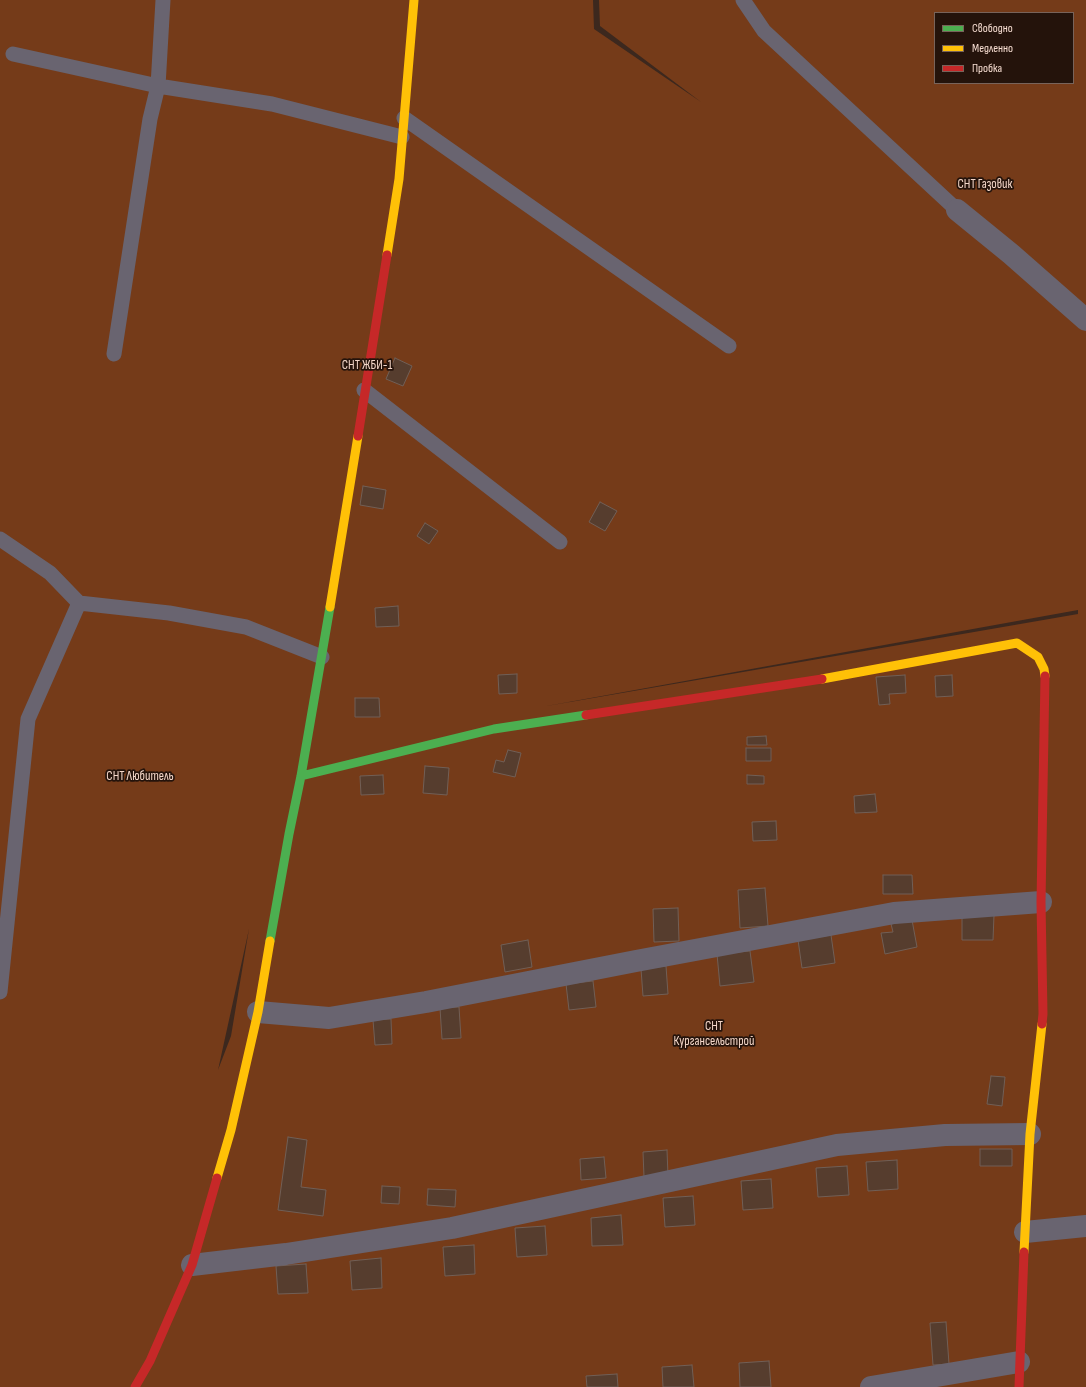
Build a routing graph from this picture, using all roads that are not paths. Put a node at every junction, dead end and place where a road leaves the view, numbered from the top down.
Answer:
1 (163, 0) edge
2 (414, 0) edge
3 (743, 0) edge
4 (13, 54) dead end
5 (158, 86) junction
6 (404, 118) junction
7 (402, 137) junction
8 (957, 210) joint
9 (1086, 320) edge
10 (729, 346) dead end
11 (114, 354) dead end
12 (364, 390) junction
13 (0, 539) edge
14 (560, 542) dead end
15 (79, 603) junction
16 (322, 657) junction
17 (301, 776) junction
18 (1041, 902) junction
19 (0, 992) edge
20 (258, 1012) junction
21 (1030, 1134) junction
22 (1086, 1226) edge
23 (1025, 1232) junction
24 (192, 1265) junction
25 (1019, 1362) junction
26 (135, 1387) edge
27 (871, 1387) edge
28 (1019, 1387) edge

1 - 5 lane
2 - 6 street
3 - 8 lane
4 - 5 lane
5 - 7 lane
5 - 11 lane
6 - 7 street
6 - 10 lane
7 - 12 street
8 - 9 street
12 - 14 lane
12 - 16 street
13 - 15 lane
15 - 16 lane
15 - 19 lane
16 - 17 street
17 - 18 street
17 - 20 street
18 - 20 street
18 - 21 street
20 - 24 street
21 - 23 street
21 - 24 street
22 - 23 street
23 - 25 street
24 - 26 street
25 - 27 street
25 - 28 street

